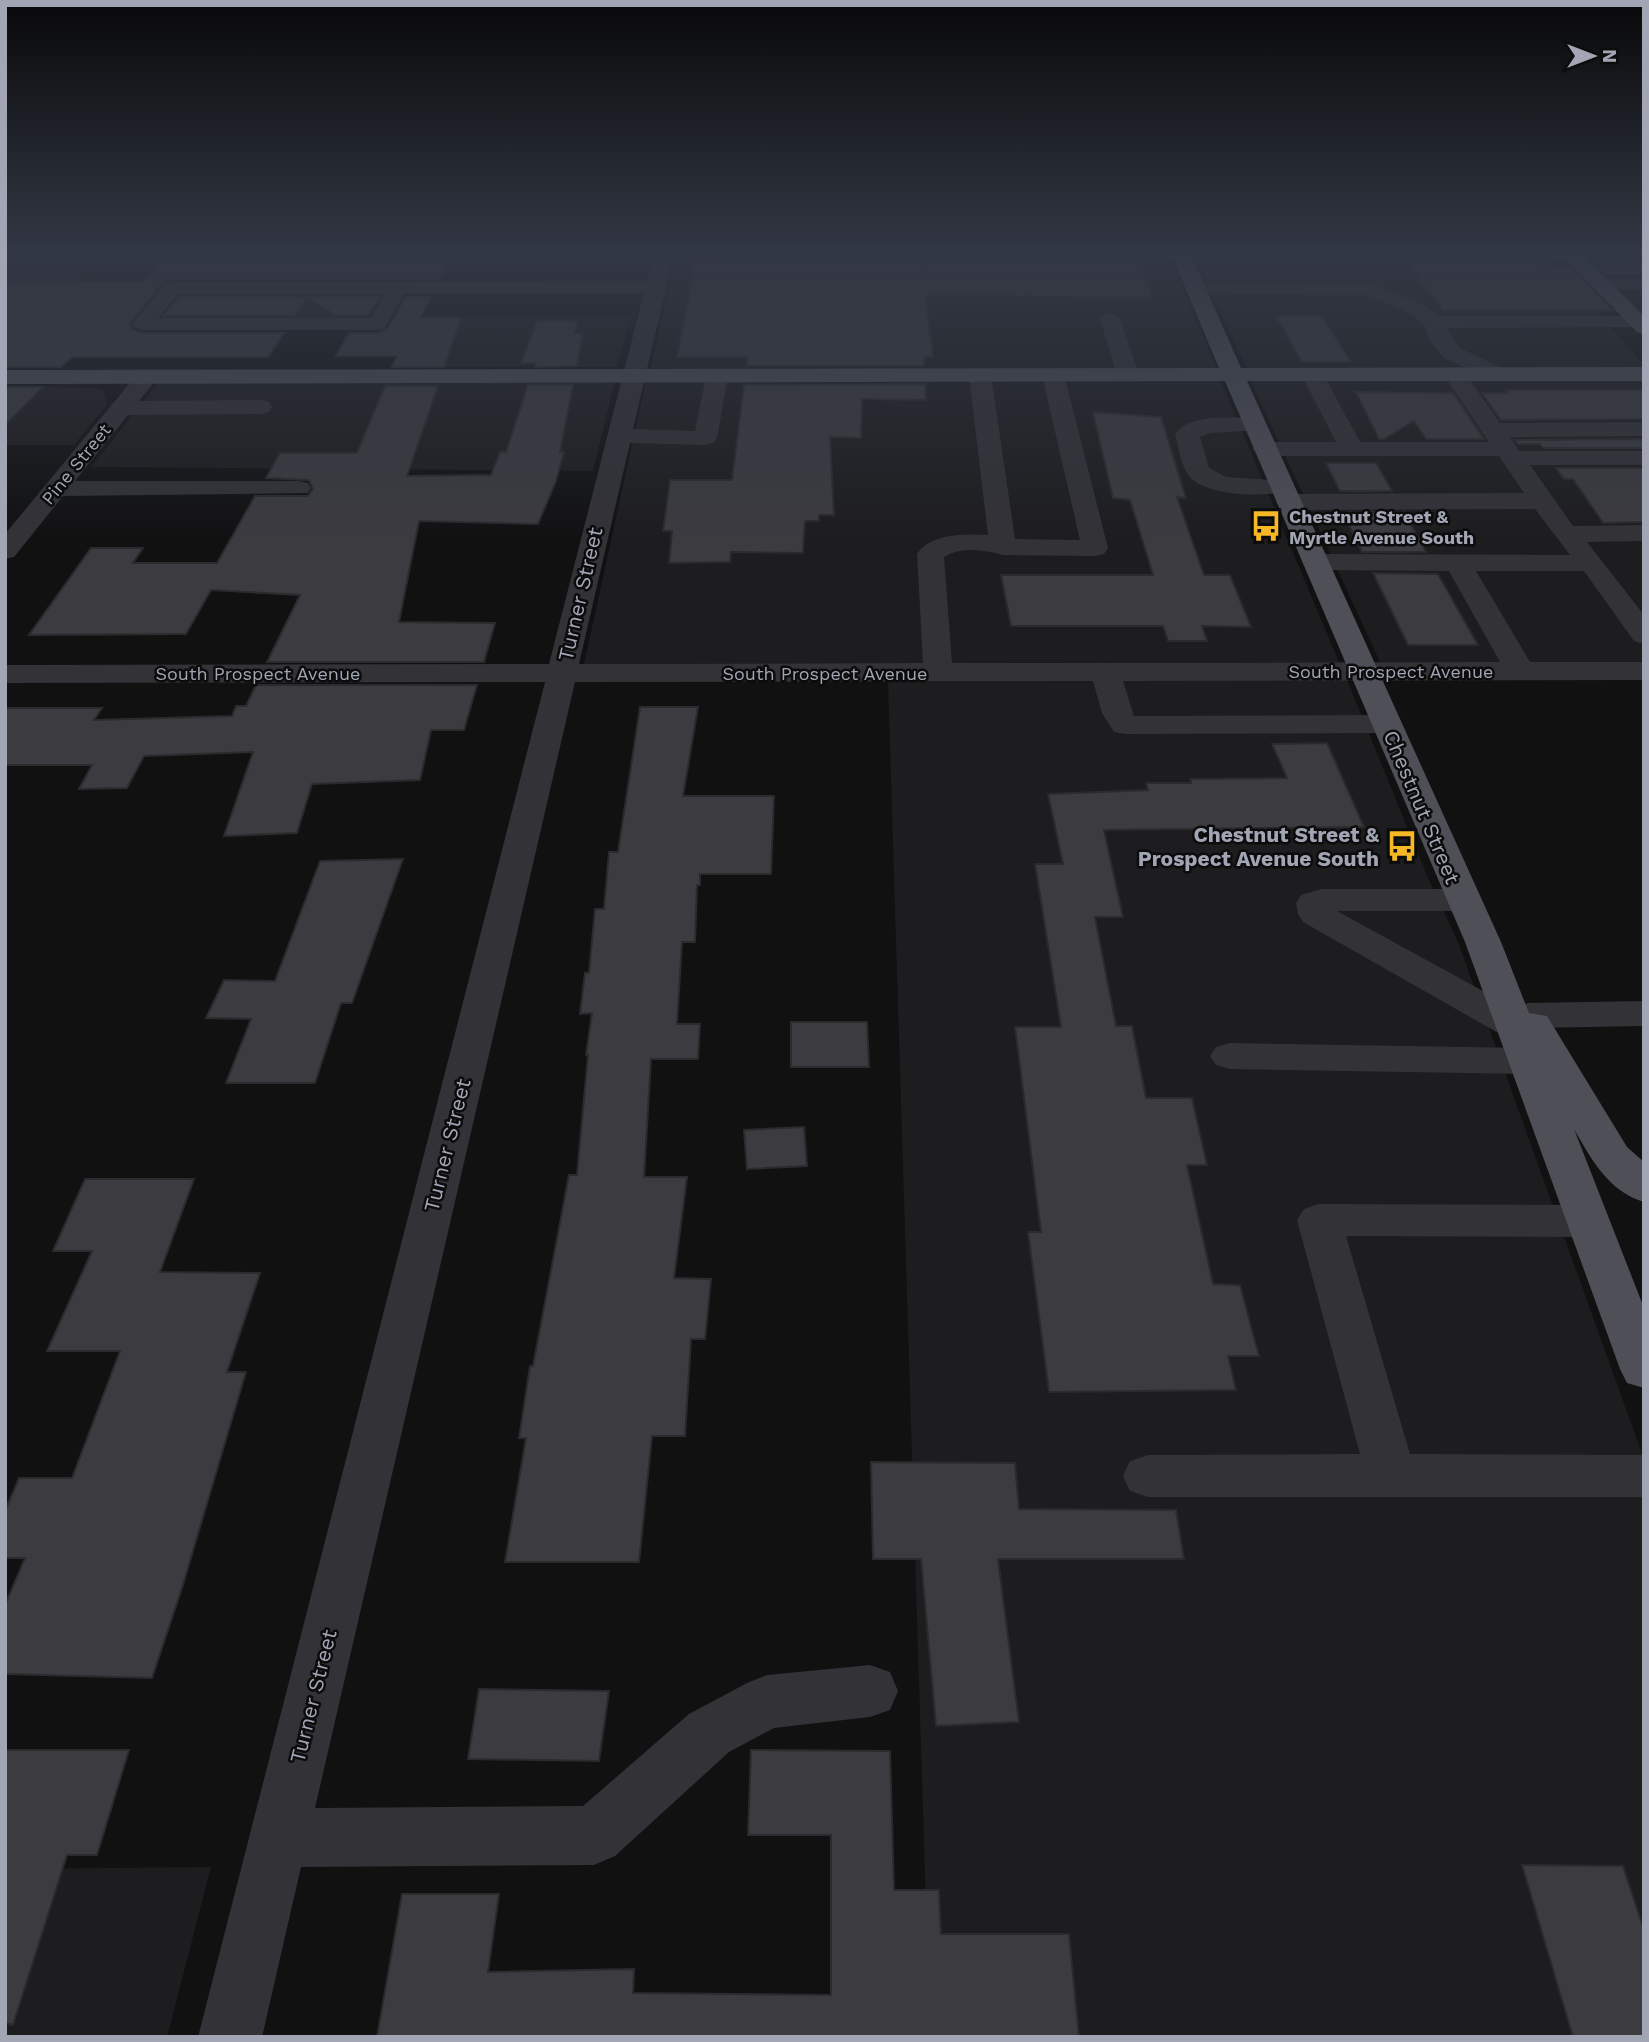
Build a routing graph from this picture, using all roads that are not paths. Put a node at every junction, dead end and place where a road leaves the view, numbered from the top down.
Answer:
1 (639, 348) edge
2 (1119, 348) edge
3 (1222, 348) edge
4 (1448, 348) edge
5 (1234, 374) junction
6 (1312, 374) junction
7 (1454, 374) junction
8 (1496, 374) junction
9 (1644, 374) edge
10 (980, 375) junction
11 (1053, 375) junction
12 (1128, 375) junction
13 (632, 376) junction
14 (717, 376) junction
15 (5, 377) edge
16 (148, 377) junction
17 (261, 407) dead end
18 (122, 408) junction
19 (1644, 429) edge
20 (618, 436) junction
21 (1259, 437) junction
22 (1504, 446) junction
23 (1352, 449) junction
24 (1644, 457) edge
25 (299, 488) dead end
26 (56, 489) junction
27 (1285, 494) junction
28 (1543, 501) junction
29 (1644, 533) edge
30 (1565, 534) junction
31 (1003, 542) junction
32 (5, 551) edge
33 (1315, 562) junction
34 (1592, 563) junction
35 (1458, 564) junction
36 (1644, 635) edge
37 (1363, 671) junction
38 (1520, 671) junction
39 (1644, 671) edge
40 (1105, 672) junction
41 (562, 673) junction
42 (938, 673) junction
43 (5, 674) edge
44 (1386, 724) junction
45 (1463, 900) junction
46 (1644, 1013) edge
47 (1523, 1034) junction
48 (1230, 1056) dead end
49 (1644, 1187) edge
50 (1588, 1221) junction
51 (1644, 1369) edge
52 (1391, 1475) junction
53 (1148, 1476) dead end
54 (1644, 1476) edge
55 (870, 1691) dead end
56 (278, 1838) junction
57 (230, 2037) edge

1 - 13 street, Turner Street
2 - 12 street
3 - 5 main road, Chestnut Street
4 - 8 street
5 - 6 main road
5 - 12 main road
5 - 21 main road, Chestnut Street
6 - 7 main road
6 - 23 street
7 - 8 main road
7 - 22 street
8 - 9 main road
10 - 11 main road
10 - 14 main road
10 - 31 street
11 - 12 main road
11 - 31 street
13 - 14 main road
13 - 16 main road
13 - 20 street, Turner Street
14 - 20 street
15 - 16 main road
16 - 18 street, Pine Street
17 - 18 street
18 - 26 street, Pine Street
19 - 22 street
20 - 41 street, Turner Street
21 - 23 street
21 - 27 main road, Chestnut Street
21 - 27 street
22 - 23 street
22 - 24 street
22 - 28 street
25 - 26 street
26 - 32 street, Pine Street
27 - 28 street
27 - 33 main road, Chestnut Street
28 - 30 street
29 - 30 street
30 - 34 street
31 - 42 street
33 - 35 street
33 - 37 main road, Chestnut Street
34 - 35 street
34 - 36 street
35 - 38 street
37 - 38 street, South Prospect Avenue
37 - 40 street, South Prospect Avenue
37 - 44 main road, Chestnut Street
38 - 39 street, South Prospect Avenue
40 - 42 street, South Prospect Avenue
40 - 44 street
41 - 42 street, South Prospect Avenue
41 - 43 street, South Prospect Avenue
41 - 56 street, Turner Street
44 - 45 main road, Chestnut Street
45 - 47 main road, Chestnut Street
45 - 47 street
46 - 47 street
47 - 48 street
47 - 49 main road
47 - 50 main road, Chestnut Street
50 - 51 main road, Chestnut Street
50 - 52 street
52 - 53 street
52 - 54 street
55 - 56 street
56 - 57 street, Turner Street

